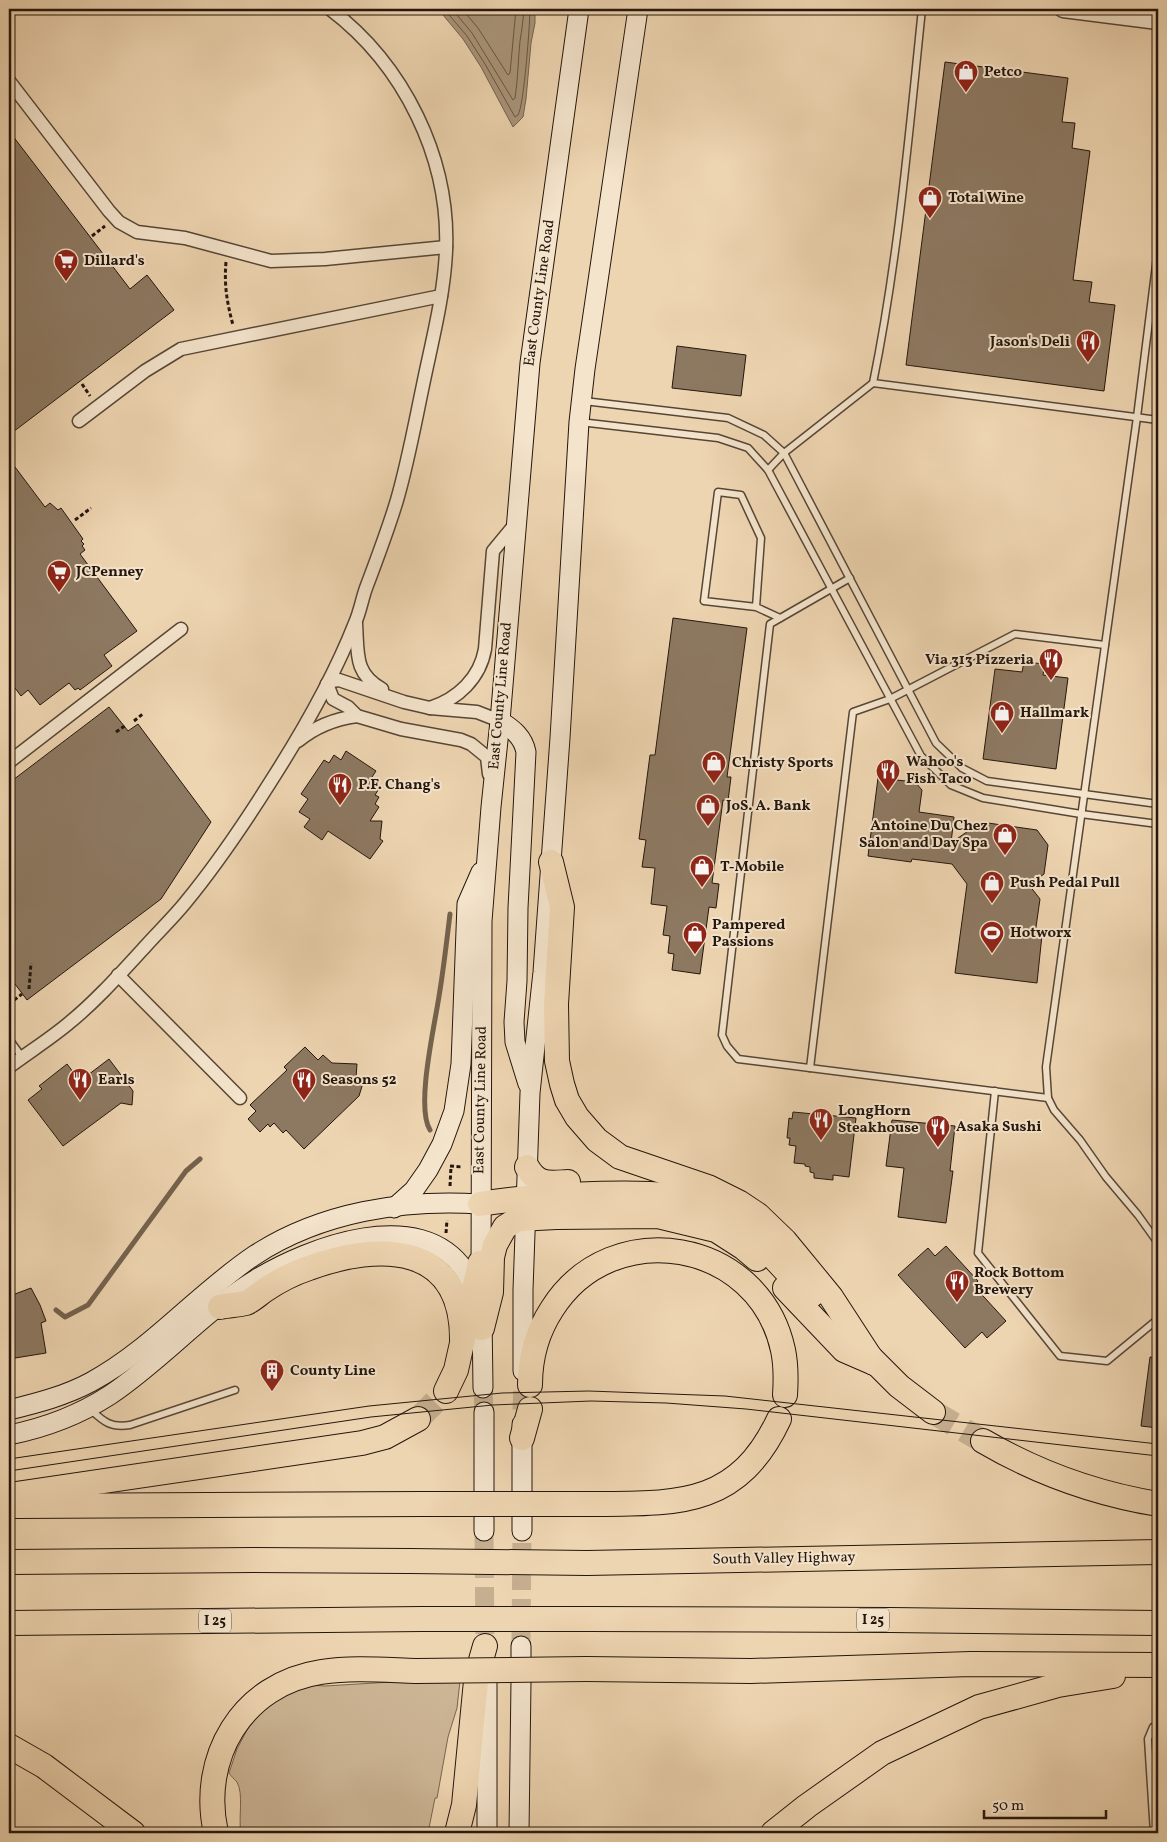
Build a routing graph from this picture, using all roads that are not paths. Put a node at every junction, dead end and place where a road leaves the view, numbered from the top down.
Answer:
1 (330, 9) edge
2 (579, 9) edge
3 (638, 9) edge
4 (922, 9) edge
5 (1062, 9) edge
6 (1158, 21) edge
7 (11, 89) edge
8 (446, 246) junction
9 (1158, 249) edge
10 (441, 296) junction
11 (873, 383) junction
12 (581, 401) junction
13 (1137, 417) junction
14 (1158, 420) edge
15 (79, 421) dead end
16 (579, 422) junction
17 (784, 453) junction
18 (768, 470) junction
19 (516, 522) junction
20 (850, 578) junction
21 (831, 588) junction
22 (756, 607) junction
23 (780, 618) junction
24 (356, 621) junction
25 (182, 628) dead end
26 (1105, 645) junction
27 (327, 684) junction
28 (908, 691) junction
29 (890, 700) junction
30 (404, 702) junction
31 (430, 708) junction
32 (357, 716) junction
33 (500, 721) junction
34 (294, 744) junction
35 (9, 762) edge
36 (1084, 794) junction
37 (1158, 804) edge
38 (491, 807) junction
39 (1081, 814) junction
40 (1158, 824) edge
41 (487, 859) junction
42 (551, 862) junction
43 (118, 975) junction
44 (9, 1039) edge
45 (22, 1057) junction
46 (9, 1067) edge
47 (810, 1068) junction
48 (995, 1091) junction
49 (530, 1093) junction
50 (240, 1098) dead end
51 (1048, 1098) junction
52 (527, 1167) junction
53 (480, 1204) junction
54 (526, 1207) junction
55 (394, 1208) junction
56 (1158, 1243) edge
57 (480, 1263) junction
58 (473, 1290) junction
59 (809, 1292) junction
60 (220, 1307) junction
61 (1158, 1319) edge
62 (472, 1334) junction
63 (874, 1363) junction
64 (526, 1385) joint
65 (483, 1388) tunnel mouth
66 (235, 1390) dead end
67 (446, 1391) tunnel mouth
68 (785, 1395) dead end
69 (88, 1407) junction
70 (9, 1410) edge
71 (526, 1410) tunnel mouth
72 (484, 1412) tunnel mouth
73 (933, 1412) tunnel mouth
74 (418, 1419) tunnel mouth
75 (779, 1419) dead end
76 (9, 1435) edge
77 (522, 1438) joint
78 (983, 1442) tunnel mouth
79 (9, 1494) edge
80 (522, 1495) dead end
81 (484, 1496) dead end
82 (1158, 1504) edge
83 (9, 1506) edge
84 (1158, 1552) edge
85 (9, 1562) edge
86 (1158, 1623) edge
87 (9, 1624) edge
88 (483, 1666) joint
89 (1158, 1666) edge
90 (521, 1681) dead end
91 (1158, 1725) edge
92 (9, 1746) edge
93 (133, 1833) edge
94 (216, 1833) edge
95 (457, 1833) edge
96 (487, 1833) edge
97 (519, 1833) edge
98 (773, 1833) edge
99 (1154, 1833) edge

1 - 8 street
2 - 19 main road, East County Line Road
3 - 12 main road
4 - 11 lane
5 - 6 street
7 - 8 street
8 - 10 street
9 - 13 lane
10 - 15 street
10 - 24 street
11 - 13 lane
11 - 17 lane
12 - 16 main road
12 - 17 lane
13 - 14 lane
13 - 26 lane
16 - 18 lane
16 - 42 main road
17 - 18 lane
17 - 20 lane
18 - 21 lane
19 - 31 street
19 - 33 main road, East County Line Road
20 - 21 lane
20 - 28 lane
21 - 23 lane
21 - 29 lane
22 - 22 lane
22 - 23 lane
23 - 47 lane
24 - 27 street
24 - 30 street
25 - 35 street
26 - 28 lane
26 - 36 lane
27 - 30 street
27 - 32 street
27 - 34 street
28 - 29 lane
28 - 36 lane
29 - 39 lane
29 - 47 lane
30 - 31 street
31 - 33 street
32 - 34 street
32 - 38 street
33 - 38 main road, East County Line Road
33 - 49 main road
34 - 43 street
36 - 37 lane
36 - 39 lane
38 - 41 main road, East County Line Road
39 - 40 lane
39 - 51 lane
41 - 53 main road, East County Line Road
41 - 55 main road
42 - 49 main road
42 - 63 highway
43 - 45 street
43 - 50 street
44 - 45 lane
45 - 46 street
47 - 48 lane
48 - 51 lane
48 - 61 lane
49 - 52 main road
51 - 56 lane
52 - 54 main road
52 - 59 highway
53 - 54 highway
53 - 55 main road
53 - 57 main road, East County Line Road
54 - 59 highway
54 - 62 highway
54 - 63 highway
54 - 64 main road
55 - 70 main road
57 - 58 highway
57 - 62 main road, East County Line Road
58 - 60 main road
58 - 62 highway
59 - 63 highway
60 - 62 highway
60 - 69 main road
62 - 65 main road, East County Line Road
62 - 67 highway
63 - 73 highway
64 - 68 highway
66 - 69 lane
69 - 76 main road
71 - 77 highway
72 - 81 main road
74 - 79 highway
75 - 83 highway, bridge
77 - 80 main road
78 - 82 highway
84 - 85 highway, South Valley Highway, bridge
86 - 87 highway, I 25, bridge
88 - 95 highway
88 - 96 main road
89 - 94 highway, bridge
89 - 98 highway
90 - 97 main road
91 - 99 lane
92 - 93 highway

